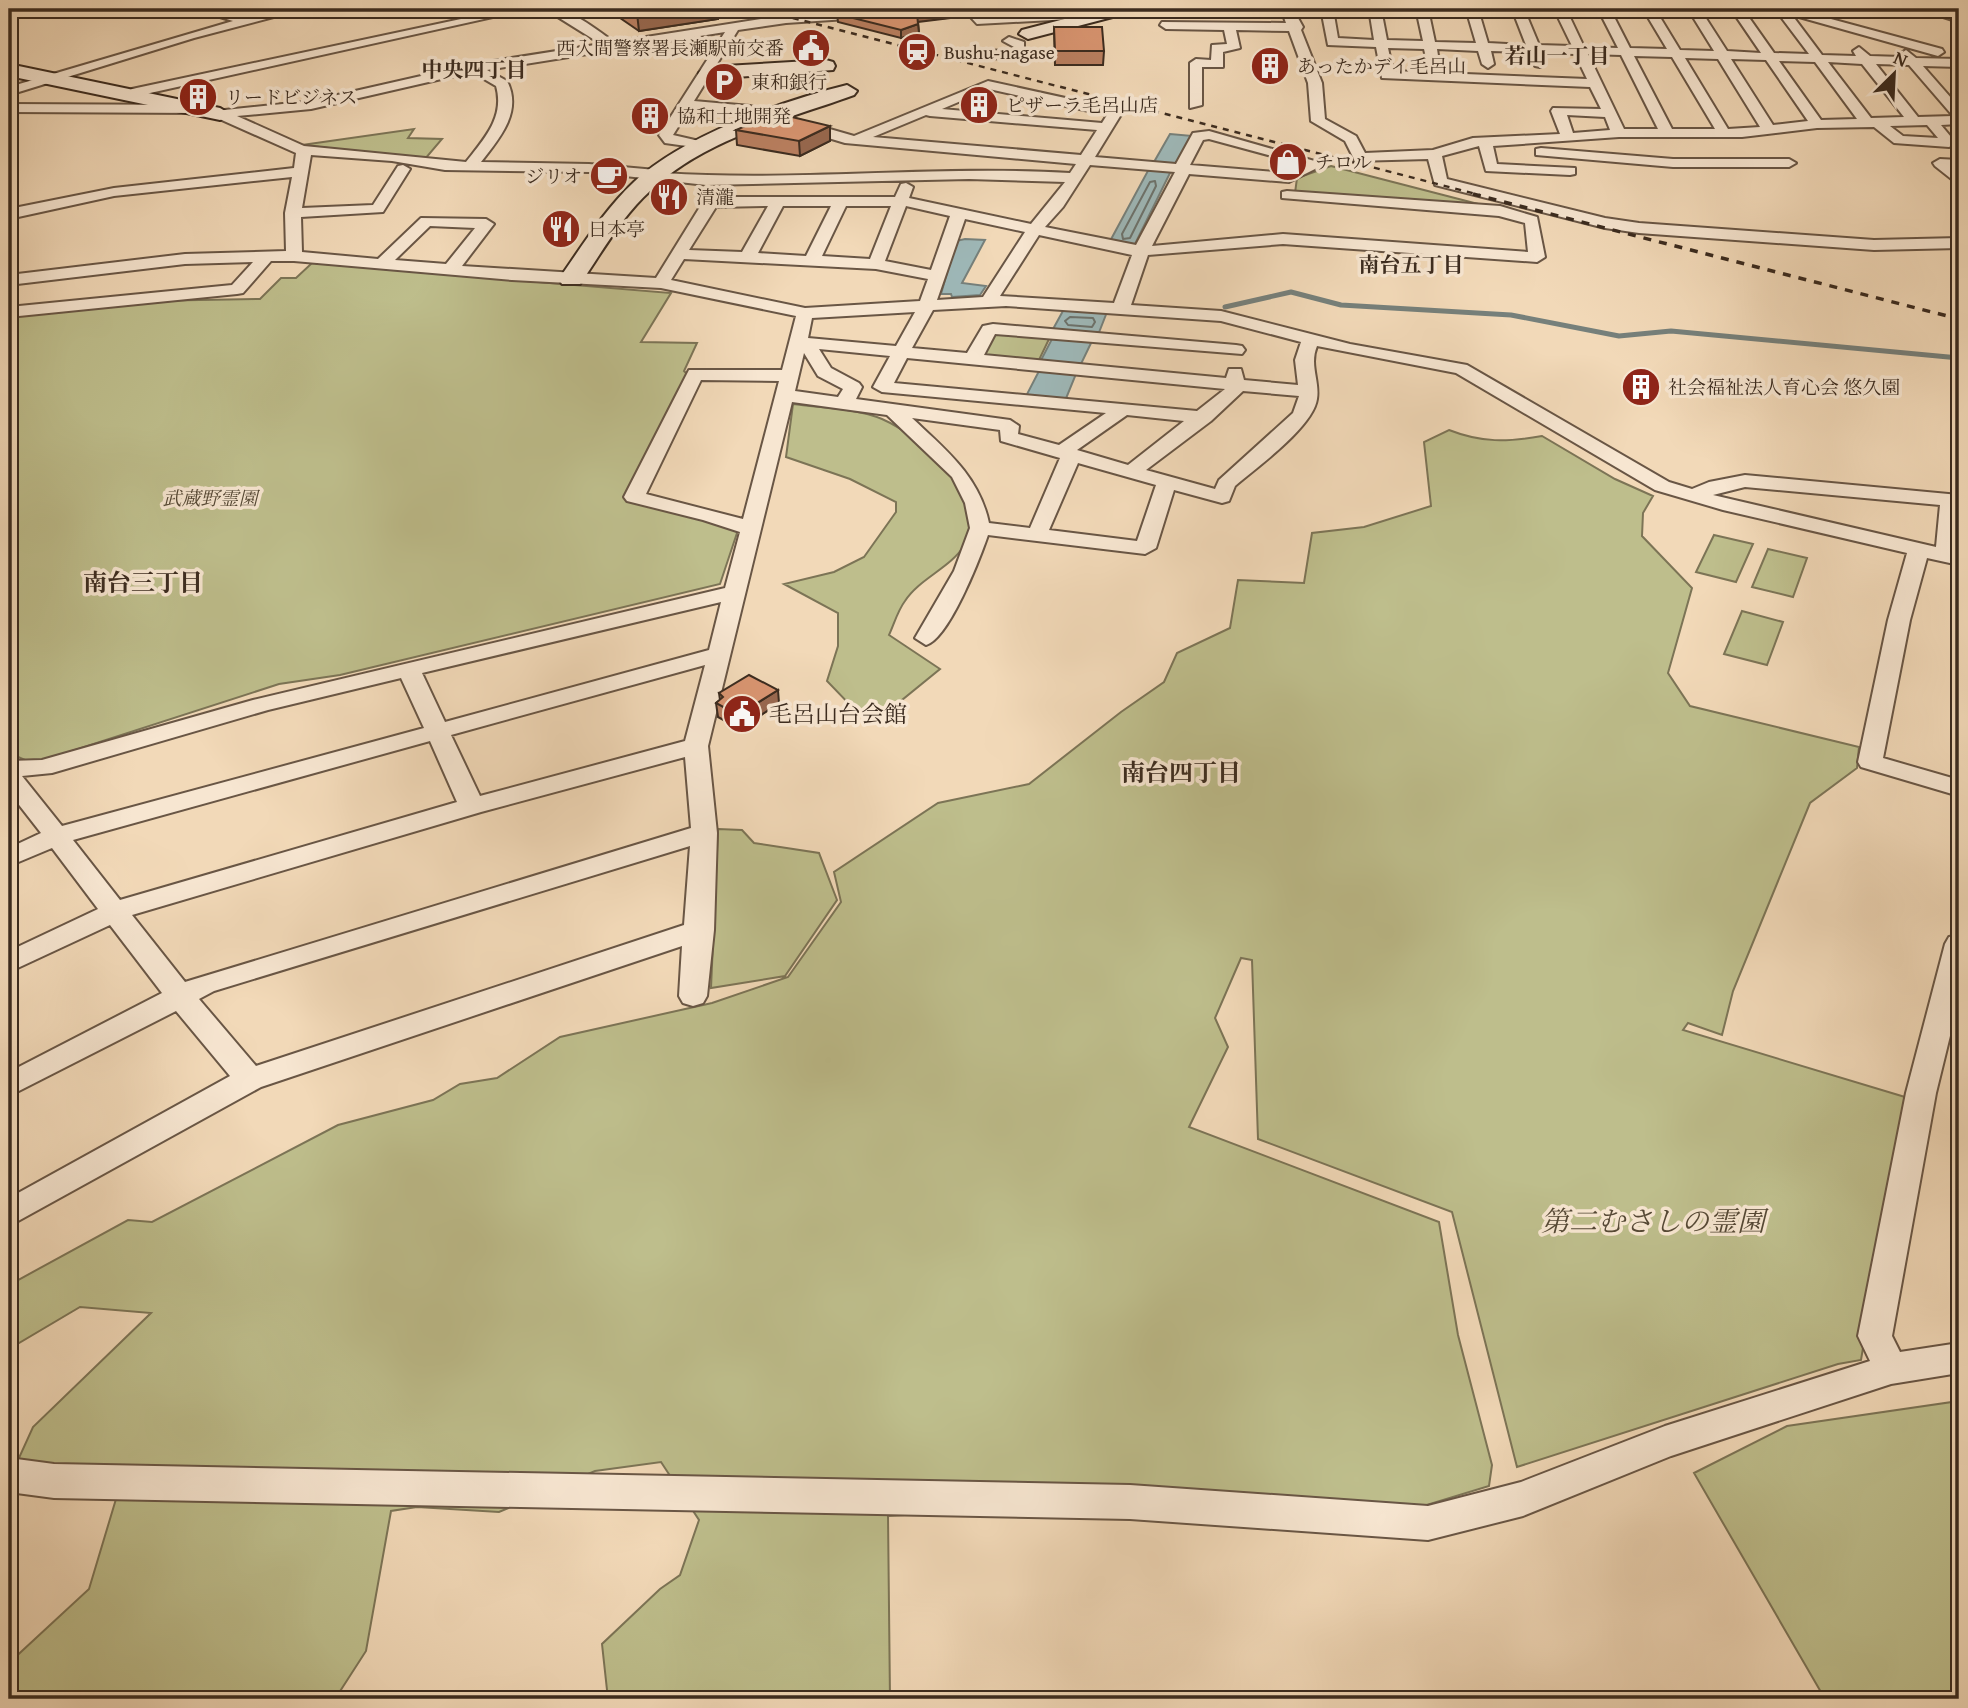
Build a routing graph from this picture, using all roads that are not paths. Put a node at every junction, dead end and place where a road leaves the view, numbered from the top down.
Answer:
1 (61, 9) edge
2 (99, 9) edge
3 (200, 9) edge
4 (298, 9) edge
5 (523, 9) edge
6 (551, 9) edge
7 (775, 9) edge
8 (939, 9) edge
9 (969, 9) edge
10 (1118, 9) edge
11 (1287, 9) edge
12 (1327, 9) edge
13 (1375, 9) edge
14 (1422, 9) edge
15 (1472, 9) edge
16 (1518, 9) edge
17 (1560, 9) edge
18 (1604, 9) edge
19 (1649, 9) edge
20 (1694, 9) edge
21 (1737, 9) edge
22 (1924, 9) edge
23 (803, 13) edge
24 (1070, 15) dead end
25 (1959, 18) edge
26 (247, 21) junction
27 (1835, 23) junction
28 (1166, 25) dead end
29 (1229, 26) junction
30 (734, 27) junction
31 (1297, 27) junction
32 (1028, 34) dead end
33 (1009, 41) dead end
34 (1897, 41) junction
35 (1381, 44) junction
36 (611, 46) junction
37 (1431, 46) junction
38 (1483, 47) junction
39 (1534, 49) junction
40 (1579, 51) junction
41 (1625, 52) junction
42 (1674, 54) junction
43 (983, 55) dead end
44 (1724, 55) junction
45 (1772, 57) junction
46 (1819, 59) junction
47 (1866, 60) junction
48 (1913, 61) junction
49 (1957, 64) edge
50 (826, 66) dead end
51 (474, 68) junction
52 (9, 70) edge
53 (708, 72) junction
54 (1434, 76) junction
55 (53, 77) junction
56 (1493, 79) junction
57 (1547, 81) junction
58 (1594, 83) junction
59 (1934, 89) junction
60 (9, 91) edge
61 (847, 91) dead end
62 (132, 93) junction
63 (1959, 95) edge
64 (1601, 97) junction
65 (688, 104) junction
66 (1195, 105) dead end
67 (9, 108) edge
68 (211, 111) junction
69 (925, 112) junction
70 (1608, 113) junction
71 (1959, 115) edge
72 (775, 118) junction
73 (1959, 120) edge
74 (1872, 122) junction
75 (1915, 122) junction
76 (1932, 122) junction
77 (1817, 124) junction
78 (1105, 127) junction
79 (1769, 130) junction
80 (1667, 132) junction
81 (1619, 133) junction
82 (1724, 133) junction
83 (1568, 137) junction
84 (854, 139) junction
85 (1485, 142) junction
86 (1503, 142) junction
87 (703, 146) junction
88 (932, 146) junction
89 (301, 150) junction
90 (1434, 154) junction
91 (1588, 156) junction
92 (1086, 159) junction
93 (1789, 163) dead end
94 (1959, 164) edge
95 (445, 166) junction
96 (470, 167) junction
97 (1184, 167) junction
98 (403, 169) junction
99 (353, 170) dead end
100 (306, 171) junction
101 (1008, 174) junction
102 (654, 176) junction
103 (908, 178) junction
104 (1074, 178) junction
105 (1289, 178) junction
106 (1959, 181) edge
107 (995, 188) dead end
108 (779, 200) junction
109 (841, 200) junction
110 (902, 201) junction
111 (984, 201) dead end
112 (1287, 201) joint
113 (1374, 201) junction
114 (1428, 204) junction
115 (293, 213) junction
116 (959, 213) junction
117 (9, 214) edge
118 (979, 218) junction
119 (1036, 228) junction
120 (1283, 233) joint
121 (1372, 234) junction
122 (1959, 243) edge
123 (1427, 250) junction
124 (1140, 251) junction
125 (678, 254) junction
126 (267, 256) junction
127 (294, 256) junction
128 (748, 257) junction
129 (812, 260) junction
130 (383, 263) junction
131 (876, 264) junction
132 (451, 269) junction
133 (936, 276) junction
134 (571, 279) junction
135 (9, 280) edge
136 (661, 283) junction
137 (988, 302) junction
138 (926, 307) junction
139 (1121, 308) junction
140 (9, 312) edge
141 (804, 313) junction
142 (1241, 320) junction
143 (1311, 338) junction
144 (802, 343) junction
145 (1237, 350) junction
146 (901, 352) junction
147 (972, 360) junction
148 (786, 385) junction
149 (1234, 385) junction
150 (1310, 392) junction
151 (845, 402) junction
152 (893, 410) junction
153 (1123, 410) junction
154 (1205, 417) junction
155 (1067, 453) junction
156 (1131, 472) junction
157 (1167, 482) junction
158 (1692, 496) junction
159 (1955, 501) edge
160 (980, 528) junction
161 (751, 529) junction
162 (1037, 535) junction
163 (1919, 550) junction
164 (1953, 558) edge
165 (734, 592) junction
166 (926, 638) dead end
167 (717, 655) junction
168 (408, 668) junction
169 (440, 733) junction
170 (696, 746) junction
171 (9, 768) edge
172 (9, 775) edge
173 (1959, 788) edge
174 (472, 806) junction
175 (704, 833) junction
176 (57, 836) junction
177 (9, 858) edge
178 (116, 911) junction
179 (700, 930) junction
180 (1959, 944) edge
181 (9, 962) edge
182 (180, 996) junction
183 (693, 996) dead end
184 (250, 1079) junction
185 (9, 1085) edge
186 (9, 1213) edge
187 (1959, 1358) edge
188 (1891, 1369) junction
189 (9, 1475) edge

1 - 2 street
3 - 26 street
4 - 26 street
5 - 62 street
6 - 36 street
7 - 23 street
8 - 23 street
9 - 24 street
10 - 32 street
11 - 31 street
12 - 35 street
13 - 35 street
14 - 37 street
15 - 38 street
16 - 39 street
17 - 40 street
18 - 41 street
19 - 42 street
20 - 44 street
21 - 45 street
22 - 25 street
23 - 30 street
26 - 55 street
27 - 34 street
27 - 46 street
27 - 47 street
28 - 29 street
29 - 31 street
29 - 66 street
30 - 36 street
30 - 53 street
31 - 90 street
33 - 43 street
34 - 48 street
34 - 49 street
35 - 37 street
35 - 54 street
36 - 51 street
37 - 38 street
37 - 54 street
38 - 39 street
38 - 56 street
39 - 40 street
39 - 57 street
40 - 41 street
40 - 58 street
41 - 42 street
41 - 80 street
42 - 44 street
42 - 82 street
44 - 45 street
44 - 79 street
45 - 46 street
45 - 77 street
46 - 47 street
46 - 74 street
47 - 48 street
47 - 75 street
48 - 49 street
48 - 59 street
50 - 53 street
51 - 68 street
51 - 96 street
52 - 55 street
53 - 65 street
54 - 56 street
54 - 64 street
55 - 60 street
55 - 62 street
56 - 57 street
57 - 58 street
58 - 64 street
59 - 63 street
59 - 71 street
61 - 72 street
62 - 68 street
64 - 70 street
65 - 72 street
65 - 87 street
67 - 68 street
68 - 89 street
69 - 78 street
69 - 78 street
69 - 84 street
70 - 81 street
70 - 83 street
72 - 84 street
72 - 87 street
73 - 76 street
74 - 75 street
74 - 76 street
74 - 77 street
75 - 76 street
77 - 79 street
78 - 92 street
79 - 82 street
80 - 81 street
80 - 82 street
81 - 83 street
83 - 86 street
84 - 88 street
85 - 86 street
85 - 90 street
85 - 91 street
86 - 91 street
87 - 102 street
88 - 92 street
88 - 103 street
89 - 95 street
89 - 100 street
90 - 122 street
91 - 93 street
92 - 97 street
92 - 104 street
94 - 106 street
95 - 96 street
95 - 98 street
96 - 102 street
97 - 105 street
97 - 105 street
97 - 124 street
98 - 99 street
98 - 115 street
100 - 115 street
100 - 117 street
101 - 103 street
101 - 104 street
101 - 107 street
102 - 103 street
102 - 134 street
103 - 110 street
104 - 119 street
105 - 112 street
108 - 109 street
108 - 125 street
108 - 128 street
109 - 110 street
109 - 129 street
110 - 116 street
110 - 131 street
111 - 118 street
112 - 113 street
113 - 114 street
113 - 121 street
114 - 123 street
114 - 123 street
115 - 127 street
116 - 118 street
116 - 133 street
118 - 119 street
119 - 124 street
119 - 137 street
120 - 121 street
120 - 124 street
121 - 123 street
124 - 139 street
125 - 128 street
125 - 136 street
126 - 127 street
126 - 135 street
126 - 140 street
127 - 130 street
128 - 129 street
129 - 131 street
130 - 132 street
130 - 132 street
131 - 133 street
132 - 134 street
133 - 138 street
134 - 136 street
136 - 141 street
137 - 138 street
137 - 139 street
138 - 141 street
138 - 146 street
139 - 142 street
141 - 144 street
142 - 143 street
142 - 145 street
143 - 150 street
143 - 158 street
144 - 146 street
144 - 148 street
144 - 151 street
145 - 147 street
145 - 149 street
146 - 147 street
146 - 153 street
147 - 149 street
148 - 151 street
148 - 161 street
148 - 161 street
149 - 150 street
149 - 154 street
150 - 157 street
151 - 152 street
152 - 155 street
152 - 160 street
153 - 154 street
153 - 155 street
154 - 156 street
155 - 156 street
155 - 162 street
156 - 157 street
157 - 162 street
158 - 159 street
158 - 163 street
159 - 164 street
160 - 162 street
160 - 166 street
161 - 165 street
163 - 164 street
163 - 173 street
165 - 167 street
165 - 168 street
167 - 169 street
167 - 170 street
168 - 169 street
168 - 171 street
169 - 174 street
169 - 176 street
170 - 174 street
170 - 175 street
172 - 176 street
174 - 178 street
175 - 179 street
175 - 182 street
176 - 177 street
176 - 178 street
178 - 181 street
178 - 182 street
179 - 183 street
179 - 184 street
180 - 188 street
182 - 184 street
182 - 185 street
184 - 186 street
187 - 188 street
188 - 189 street

